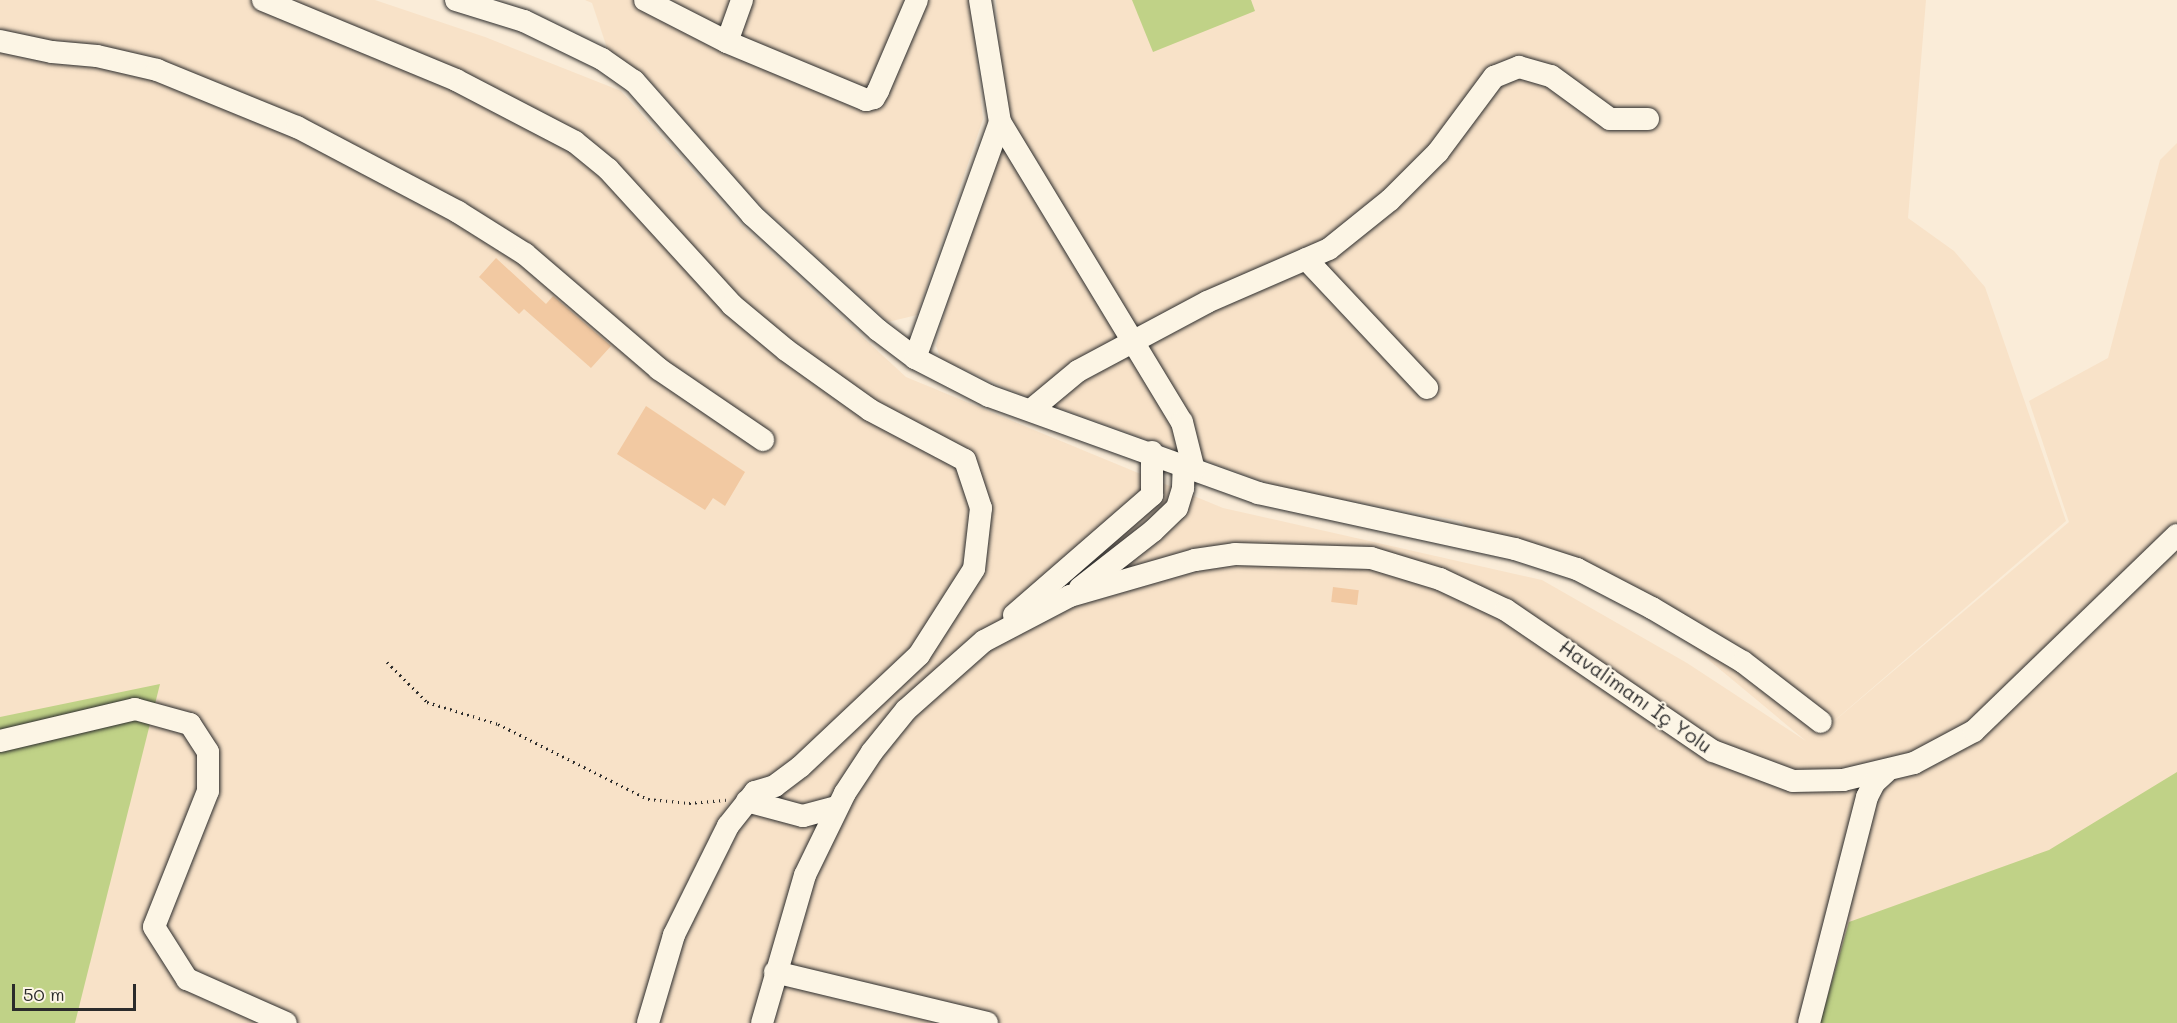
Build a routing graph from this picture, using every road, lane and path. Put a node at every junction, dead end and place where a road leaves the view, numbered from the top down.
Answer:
1 (263, 0) edge
2 (456, 0) edge
3 (645, 0) edge
4 (742, 0) edge
5 (917, 0) edge
6 (980, 0) edge
7 (0, 41) edge
8 (727, 42) junction
9 (1648, 119) dead end
10 (1000, 122) junction
11 (1306, 259) junction
12 (1133, 342) junction
13 (915, 358) junction
14 (1427, 388) dead end
15 (1030, 410) junction
16 (763, 440) dead end
17 (1152, 452) junction
18 (1189, 468) junction
19 (2177, 535) edge
20 (1070, 596) junction
21 (984, 641) junction
22 (387, 662) dead end
23 (1821, 722) dead end
24 (0, 741) edge
25 (1886, 772) junction
26 (747, 801) junction
27 (837, 807) junction
28 (776, 972) junction
29 (286, 1023) edge
30 (648, 1023) edge
31 (762, 1023) edge
32 (987, 1023) edge
33 (1809, 1023) edge

1 - 26 street
2 - 13 street
3 - 8 street
4 - 8 street
5 - 8 street
6 - 10 street
7 - 16 street
9 - 11 street
10 - 12 street
10 - 13 street
11 - 12 street
11 - 14 street
12 - 15 street
12 - 18 street
13 - 15 street
15 - 17 street
17 - 18 street
17 - 21 street
18 - 20 street
18 - 23 street
19 - 25 street, Havalimanı İç Yolu
20 - 21 street
20 - 25 street, Havalimanı İç Yolu
21 - 27 street
22 - 26 path
24 - 29 street
25 - 33 street
26 - 27 street
26 - 30 street
27 - 28 street
28 - 31 street
28 - 32 street

